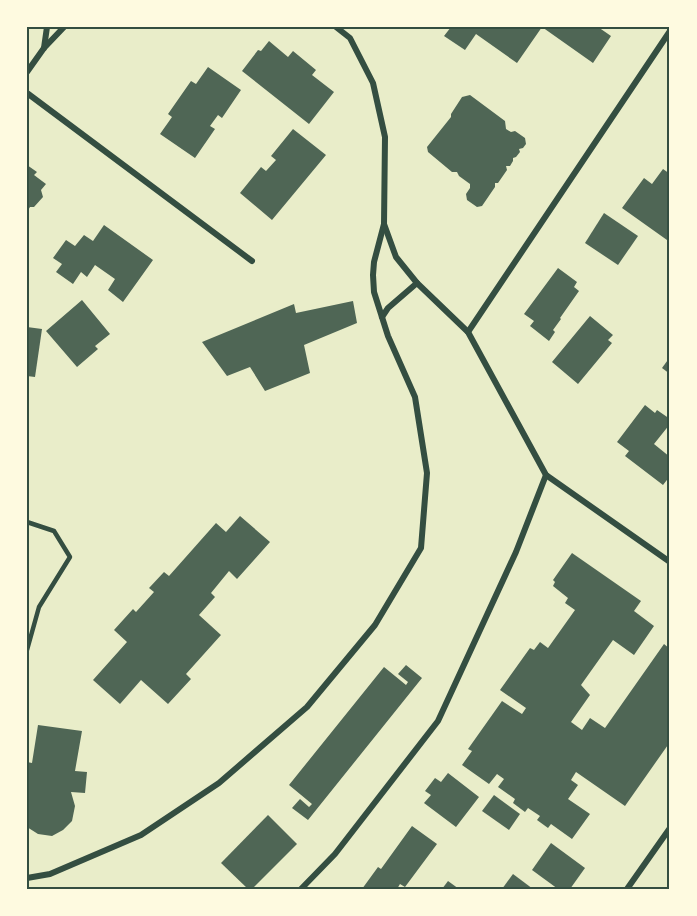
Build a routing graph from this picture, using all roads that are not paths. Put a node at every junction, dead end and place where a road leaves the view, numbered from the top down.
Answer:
1 (47, 27) edge
2 (64, 27) edge
3 (336, 27) edge
4 (670, 31) edge
5 (44, 48) junction
6 (27, 72) edge
7 (27, 93) edge
8 (384, 224) junction
9 (252, 261) dead end
10 (417, 283) junction
11 (382, 317) junction
12 (468, 332) junction
13 (546, 475) junction
14 (27, 522) edge
15 (670, 562) edge
16 (27, 650) edge
17 (670, 828) edge
18 (27, 878) edge
19 (302, 889) edge
20 (627, 889) edge

1 - 5 street
2 - 5 street
3 - 8 street
4 - 12 street
5 - 6 street
7 - 9 street
8 - 10 street
8 - 11 street
10 - 11 street
10 - 12 street
11 - 18 street
12 - 13 street
13 - 15 street
13 - 19 street
14 - 16 lane
17 - 20 street

